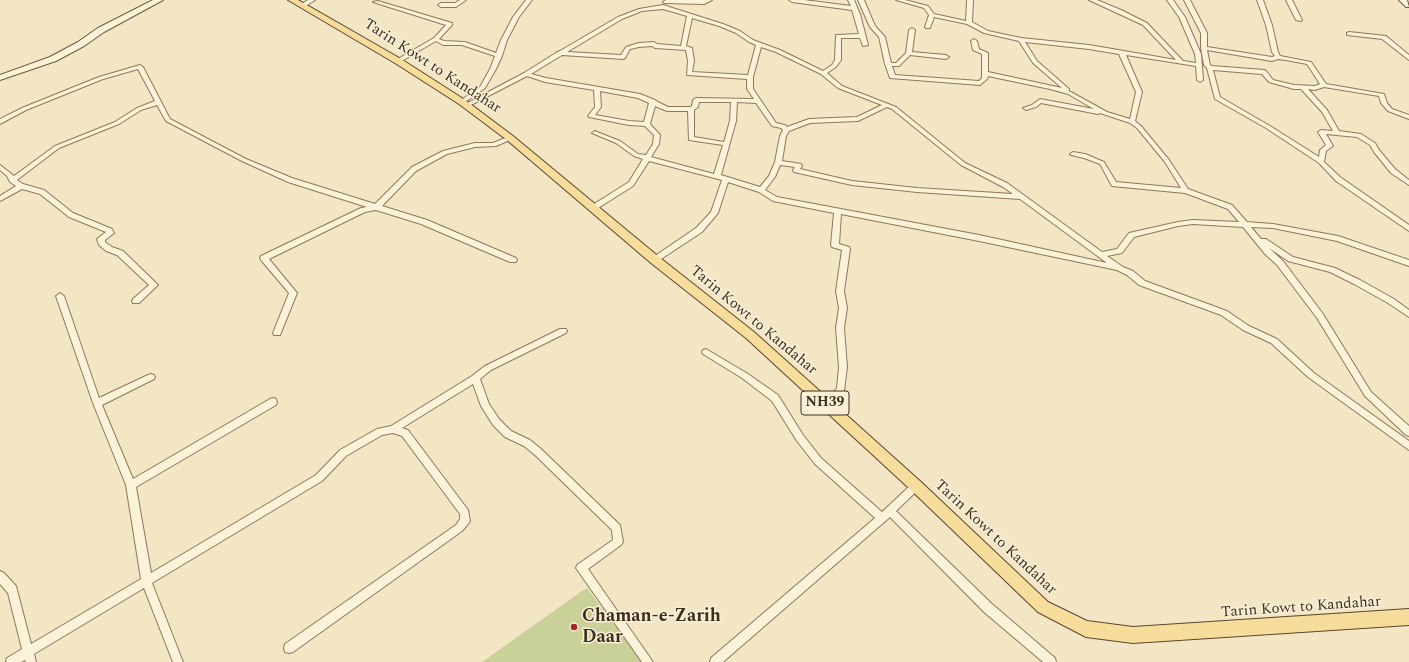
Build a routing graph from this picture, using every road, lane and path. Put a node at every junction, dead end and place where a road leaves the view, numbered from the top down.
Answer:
1 (378, 0) edge
2 (463, 0) edge
3 (519, 0) edge
4 (709, 0) edge
5 (792, 0) edge
6 (851, 0) edge
7 (861, 0) edge
8 (899, 0) edge
9 (970, 0) edge
10 (1092, 0) edge
11 (1170, 0) edge
12 (1187, 0) edge
13 (1260, 0) edge
14 (1289, 0) edge
15 (1403, 0) edge
16 (153, 1) edge
17 (528, 1) edge
18 (667, 1) edge
19 (1101, 1) edge
20 (302, 2) edge
21 (1409, 5) edge
22 (441, 6) dead end
23 (662, 7) junction
24 (853, 8) junction
25 (690, 15) junction
26 (932, 15) junction
27 (1299, 20) dead end
28 (969, 23) junction
29 (928, 27) dead end
30 (912, 30) dead end
31 (1349, 34) dead end
32 (862, 36) junction
33 (436, 39) junction
34 (1021, 40) junction
35 (974, 41) dead end
36 (760, 44) junction
37 (865, 45) dead end
38 (683, 48) junction
39 (1204, 48) junction
40 (559, 53) junction
41 (909, 53) junction
42 (1122, 53) junction
43 (499, 56) junction
44 (946, 57) dead end
45 (1278, 57) junction
46 (1409, 58) edge
47 (398, 61) junction
48 (1181, 62) junction
49 (888, 64) junction
50 (1198, 66) junction
51 (1210, 68) junction
52 (823, 73) junction
53 (984, 73) junction
54 (526, 74) junction
55 (750, 77) junction
56 (0, 78) edge
57 (1200, 80) dead end
58 (1324, 85) junction
59 (597, 88) junction
60 (1303, 88) junction
61 (1070, 93) junction
62 (653, 101) junction
63 (734, 101) junction
64 (158, 102) junction
65 (758, 102) junction
66 (464, 104) junction
67 (887, 105) junction
68 (1026, 108) dead end
69 (691, 109) junction
70 (1105, 113) junction
71 (1409, 117) edge
72 (0, 122) edge
73 (1132, 122) junction
74 (647, 124) junction
75 (785, 128) junction
76 (595, 132) dead end
77 (1337, 133) junction
78 (510, 138) junction
79 (727, 144) junction
80 (1073, 154) dead end
81 (648, 158) junction
82 (778, 162) junction
83 (1321, 162) junction
84 (0, 167) edge
85 (717, 176) junction
86 (726, 178) junction
87 (12, 180) junction
88 (1409, 183) edge
89 (21, 186) junction
90 (761, 190) junction
91 (1186, 191) junction
92 (1022, 197) junction
93 (0, 199) edge
94 (377, 207) junction
95 (593, 208) junction
96 (838, 212) junction
97 (1245, 225) junction
98 (1409, 228) edge
99 (1100, 255) junction
100 (513, 260) dead end
101 (655, 260) junction
102 (1409, 263) edge
103 (1120, 270) junction
104 (60, 296) dead end
105 (136, 301) dead end
106 (1409, 314) edge
107 (563, 331) dead end
108 (277, 333) dead end
109 (706, 352) dead end
110 (151, 376) dead end
111 (475, 378) junction
112 (273, 402) dead end
113 (97, 403) junction
114 (828, 406) junction
115 (393, 429) junction
116 (1409, 432) edge
117 (1407, 442) edge
118 (131, 484) junction
119 (916, 486) junction
120 (890, 511) junction
121 (882, 518) junction
122 (0, 576) edge
123 (147, 582) junction
124 (1409, 617) edge
125 (289, 648) dead end
126 (30, 657) edge
127 (1046, 661) edge
128 (11, 662) edge
129 (178, 662) edge
130 (648, 662) edge
131 (715, 662) edge

1 - 33 street
2 - 22 street
3 - 17 street
4 - 18 street
5 - 24 street
6 - 24 street
7 - 49 street
8 - 26 street
9 - 28 street
10 - 19 street
11 - 50 street
12 - 39 street
13 - 45 street
14 - 27 street
15 - 21 street
16 - 56 street
17 - 43 street
18 - 23 street
19 - 48 street
20 - 47 main road, Tarin Kowt to Kandahar / NH39
23 - 25 street
23 - 40 street
24 - 32 street
25 - 36 street
25 - 38 street
26 - 28 street
26 - 29 street
28 - 34 street
30 - 41 street
31 - 46 street
32 - 37 street
32 - 52 street
33 - 43 street
33 - 47 street
34 - 42 street
34 - 61 street
35 - 53 street
36 - 52 street
36 - 55 street
38 - 40 street
38 - 55 street
39 - 45 street
39 - 51 street
40 - 54 street
41 - 44 street
41 - 49 street
42 - 48 street
42 - 73 street
43 - 66 street
45 - 58 street
47 - 66 main road, Tarin Kowt to Kandahar / NH39
48 - 50 street
49 - 53 street
50 - 57 street
51 - 60 street
51 - 83 street
52 - 67 street
53 - 61 street
54 - 59 street
54 - 66 street
55 - 65 street
58 - 60 street
58 - 71 street
59 - 62 street
59 - 74 street
60 - 77 street
61 - 70 street
62 - 69 street
62 - 74 street
63 - 65 street
63 - 69 street
63 - 79 street
64 - 72 street
64 - 87 street
64 - 94 street
65 - 75 street
66 - 78 main road, Tarin Kowt to Kandahar / NH39
67 - 75 street
67 - 92 street
68 - 70 street
69 - 79 street
70 - 73 street
73 - 91 street
74 - 81 street
75 - 82 street
76 - 81 street
77 - 83 street
77 - 88 street
78 - 94 street
78 - 95 main road, Tarin Kowt to Kandahar / NH39
79 - 85 street
80 - 91 street
81 - 85 street
81 - 95 street
82 - 90 street
82 - 92 street
83 - 98 street
84 - 87 street
85 - 86 street
86 - 90 street
86 - 101 street
87 - 89 street
89 - 93 street
89 - 105 street
90 - 96 street
91 - 97 street
92 - 99 street
94 - 100 street
94 - 108 street
95 - 101 main road, Tarin Kowt to Kandahar / NH39
96 - 103 street
96 - 114 street
97 - 99 street
97 - 116 street
99 - 103 street
101 - 114 main road, Tarin Kowt to Kandahar / NH39
102 - 106 street
103 - 117 street
104 - 113 street
107 - 111 street
109 - 121 street
110 - 113 street
111 - 115 street
111 - 130 street
112 - 118 street
113 - 118 street
114 - 119 main road, Tarin Kowt to Kandahar / NH39
115 - 123 street
115 - 125 street
118 - 123 street
119 - 120 street
119 - 124 main road, Tarin Kowt to Kandahar / NH39
120 - 121 street
120 - 127 street
121 - 131 street
122 - 126 street
123 - 126 street
123 - 129 street
126 - 128 street

